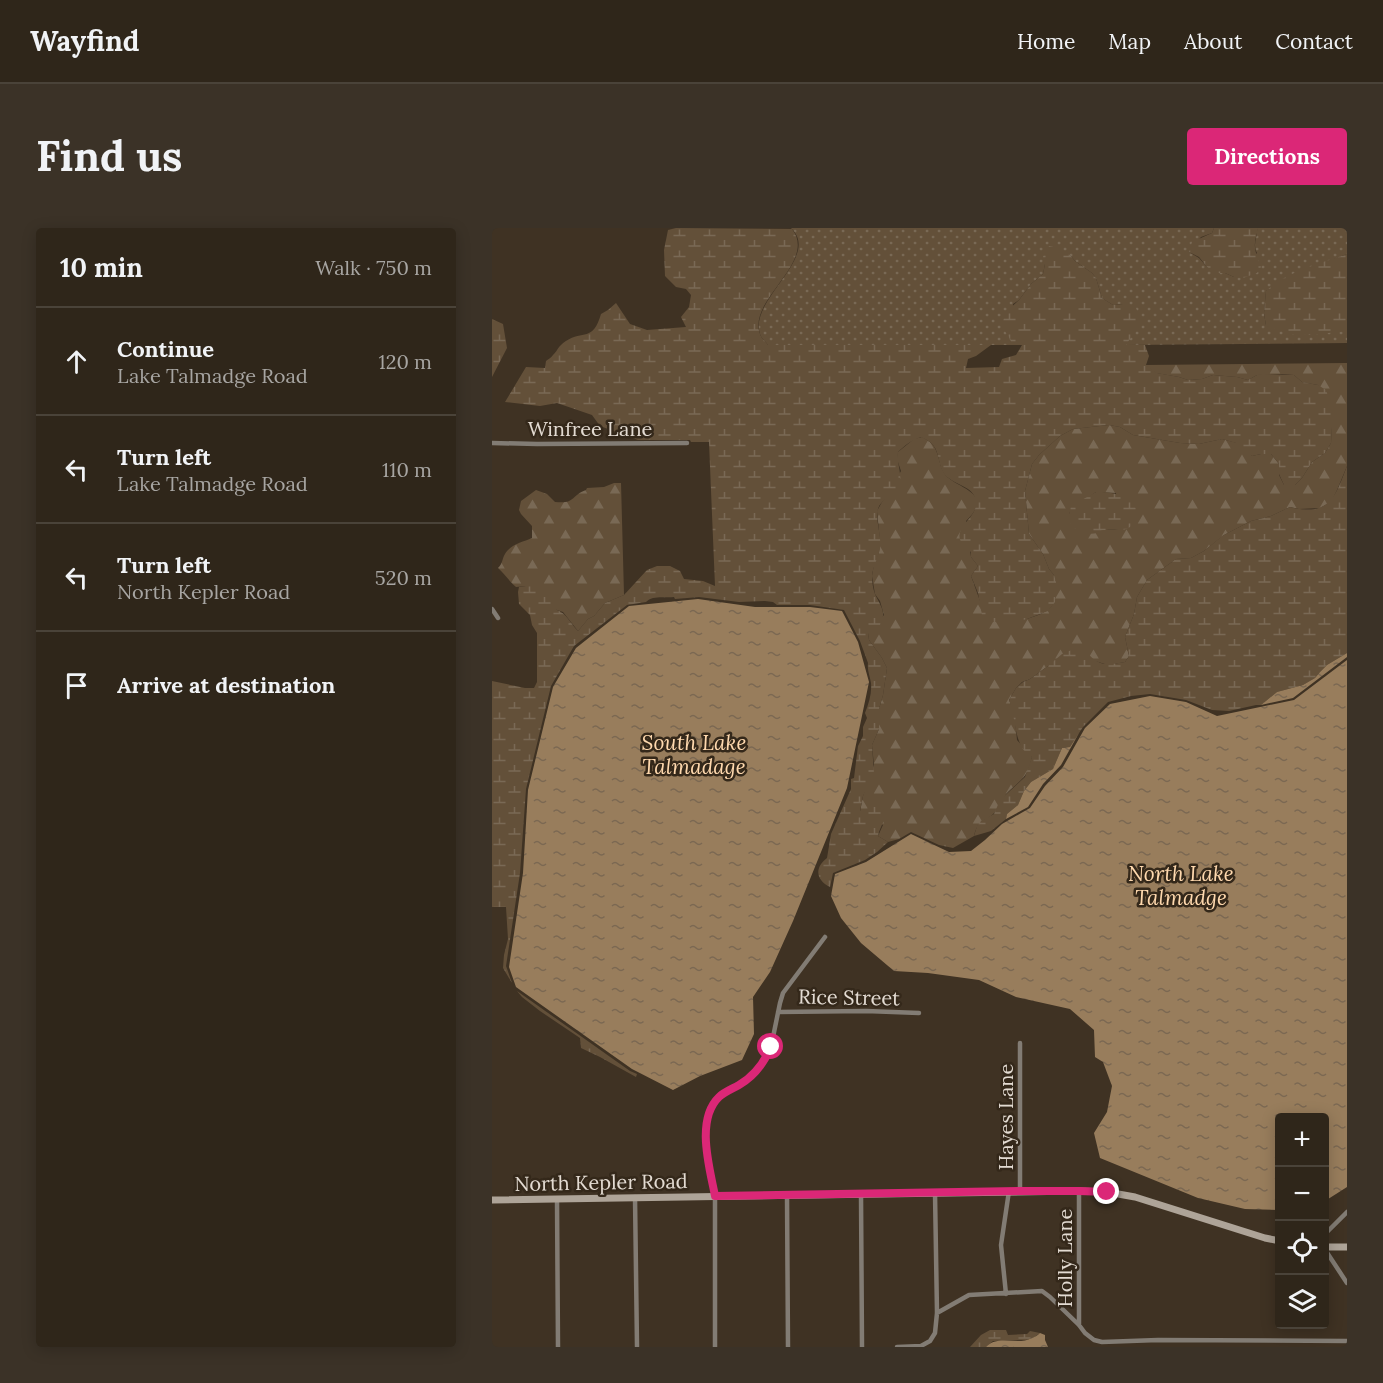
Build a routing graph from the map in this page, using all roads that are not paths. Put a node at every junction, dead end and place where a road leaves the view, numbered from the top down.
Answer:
1 (492, 443) edge
2 (687, 443) dead end
3 (492, 609) edge
4 (498, 618) dead end
5 (825, 937) dead end
6 (778, 1011) junction
7 (919, 1013) dead end
8 (1020, 1043) dead end
9 (1009, 1191) junction
10 (1020, 1191) junction
11 (1079, 1191) junction
12 (935, 1193) junction
13 (861, 1194) junction
14 (788, 1195) junction
15 (715, 1196) junction
16 (635, 1197) junction
17 (557, 1199) junction
18 (492, 1200) edge
19 (1347, 1212) edge
20 (1329, 1230) edge
21 (1275, 1240) edge
22 (1347, 1247) edge
23 (1329, 1248) edge
24 (1329, 1256) edge
25 (1347, 1283) edge
26 (1006, 1294) junction
27 (937, 1313) junction
28 (1078, 1325) junction
29 (1158, 1340) junction
30 (1325, 1341) junction
31 (1347, 1341) edge
32 (637, 1346) dead end
33 (558, 1347) edge
34 (715, 1347) edge
35 (788, 1347) edge
36 (862, 1347) edge
37 (897, 1347) edge
38 (1158, 1347) edge
39 (1325, 1347) edge

1 - 2 street, Winfree Lane
3 - 4 street
5 - 6 street
6 - 7 street, Rice Street
6 - 15 street
8 - 10 street, Hayes Lane
9 - 10 main road, North Kepler Road
9 - 12 main road, North Kepler Road
9 - 26 street
10 - 11 main road, North Kepler Road
11 - 21 main road, North Kepler Road
11 - 28 street, Holly Lane
12 - 13 main road, North Kepler Road
12 - 27 street
13 - 14 main road, North Kepler Road
13 - 36 street
14 - 15 main road, North Kepler Road
14 - 35 street
15 - 16 main road, North Kepler Road
15 - 34 street
16 - 17 main road, North Kepler Road
16 - 32 street
17 - 18 main road, North Kepler Road
17 - 33 street
19 - 20 street
22 - 23 main road
24 - 25 street
26 - 27 street
26 - 28 street
27 - 37 street
28 - 29 street
29 - 30 street
29 - 38 street
30 - 31 street
30 - 39 street

